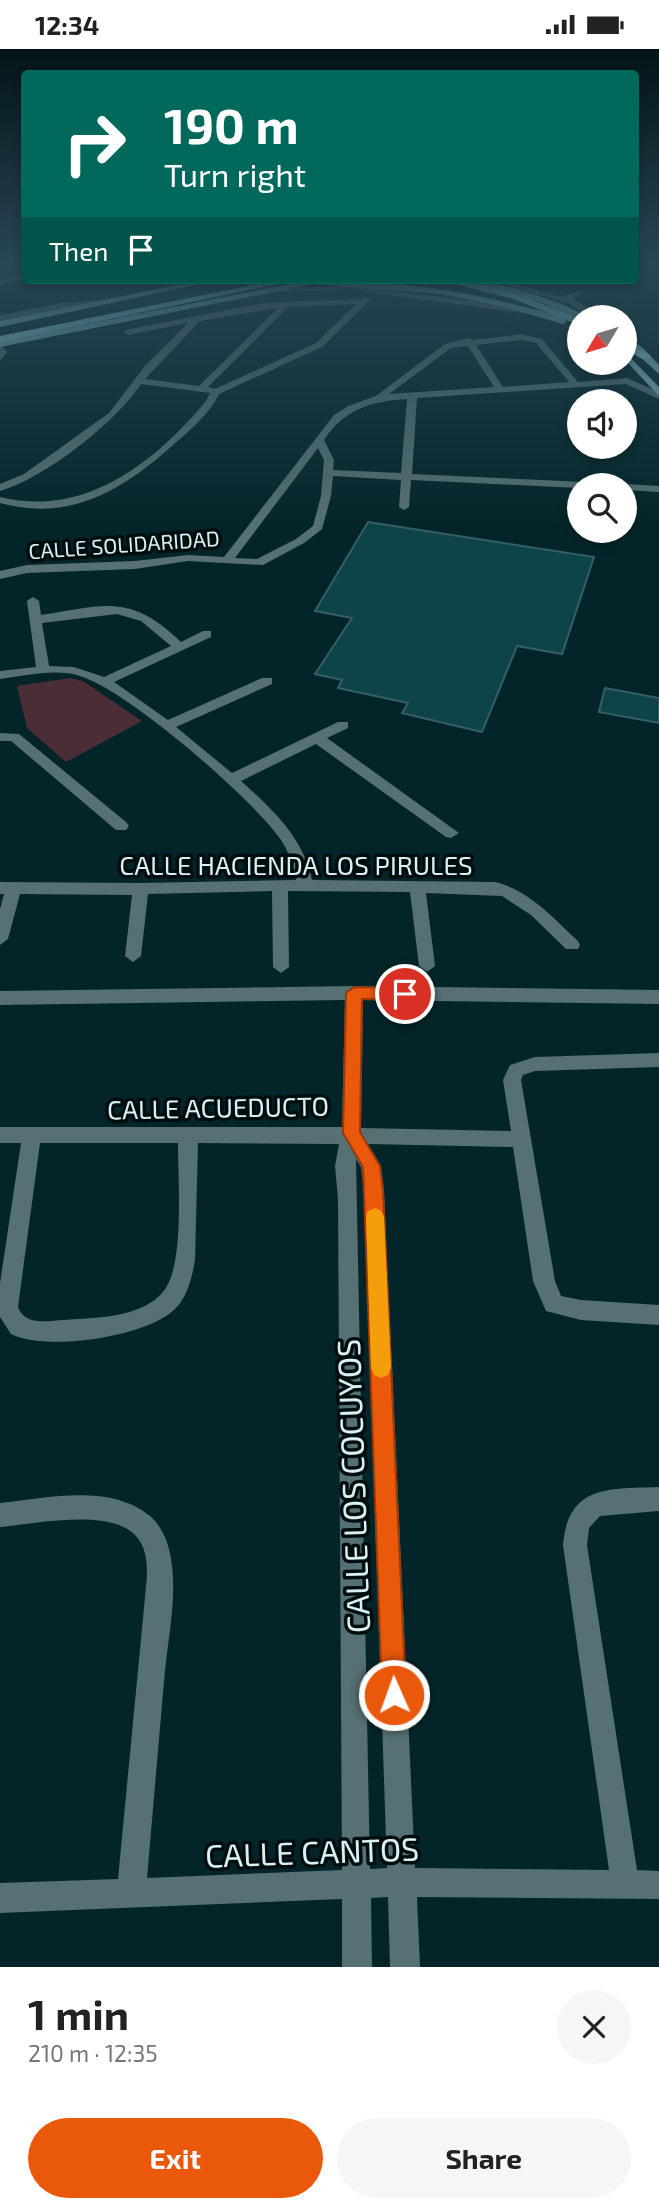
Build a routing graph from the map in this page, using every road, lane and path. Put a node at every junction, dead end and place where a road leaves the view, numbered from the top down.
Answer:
1 (166, 352) edge
2 (239, 352) edge
3 (305, 352) edge
4 (440, 352) edge
5 (476, 352) edge
6 (548, 352) edge
7 (637, 352) edge
8 (640, 352) edge
9 (646, 357) junction
10 (637, 367) edge
11 (659, 371) edge
12 (628, 375) edge
13 (137, 381) junction
14 (627, 381) junction
15 (575, 384) junction
16 (202, 388) junction
17 (501, 391) junction
18 (215, 392) junction
19 (659, 394) edge
20 (412, 397) junction
21 (379, 398) junction
22 (319, 440) junction
23 (328, 473) junction
24 (407, 475) junction
25 (567, 484) edge
26 (0, 488) edge
27 (637, 488) edge
28 (659, 489) edge
29 (1, 501) edge
30 (404, 507) dead end
31 (228, 559) junction
32 (0, 575) edge
33 (33, 601) dead end
34 (36, 620) junction
35 (206, 634) dead end
36 (179, 647) junction
37 (43, 670) junction
38 (0, 675) edge
39 (267, 681) dead end
40 (104, 682) junction
41 (343, 725) dead end
42 (166, 726) junction
43 (0, 737) edge
44 (317, 738) junction
45 (230, 780) junction
46 (121, 826) dead end
47 (451, 833) dead end
48 (280, 885) junction
49 (304, 885) junction
50 (7, 888) edge
51 (141, 889) junction
52 (418, 889) junction
53 (0, 939) edge
54 (572, 945) dead end
55 (134, 955) dead end
56 (427, 966) dead end
57 (281, 967) dead end
58 (354, 993) junction
59 (659, 996) edge
60 (0, 998) edge
61 (659, 1060) edge
62 (351, 1133) junction
63 (0, 1135) edge
64 (32, 1135) junction
65 (188, 1137) junction
66 (521, 1139) junction
67 (659, 1315) edge
68 (659, 1499) edge
69 (0, 1515) edge
70 (401, 1882) junction
71 (625, 1883) junction
72 (355, 1884) junction
73 (659, 1885) edge
74 (131, 1891) junction
75 (0, 1898) edge
76 (356, 1967) edge
77 (405, 1967) edge

1 - 13 street
2 - 16 street
3 - 18 street
4 - 21 street
5 - 17 street
6 - 15 street
7 - 9 highway
8 - 9 main road
9 - 11 main road
10 - 19 main road
12 - 14 street
13 - 16 street
13 - 26 street
14 - 15 street
14 - 19 street
15 - 17 street
16 - 18 street
17 - 20 street
18 - 29 street
20 - 21 street
20 - 24 street
21 - 22 street, CALLE SOLIDARIDAD
22 - 23 street
22 - 31 street, CALLE SOLIDARIDAD
23 - 24 street
23 - 31 street
24 - 25 street
24 - 30 street
27 - 28 street
31 - 32 street, CALLE SOLIDARIDAD
33 - 34 street
34 - 36 street
34 - 37 street
35 - 36 street
36 - 40 street
37 - 38 street
37 - 40 street
39 - 42 street
40 - 42 street
41 - 44 street
42 - 45 street
43 - 46 street
44 - 45 street
44 - 47 street
45 - 49 street
48 - 49 street, CALLE HACIENDA LOS PIRULES
48 - 51 street, CALLE HACIENDA LOS PIRULES
48 - 57 street
49 - 52 street, CALLE HACIENDA LOS PIRULES
50 - 51 street, CALLE HACIENDA LOS PIRULES
50 - 53 street
51 - 55 street
52 - 54 street, CALLE HACIENDA LOS PIRULES
52 - 56 street
58 - 59 street
58 - 60 street
58 - 62 street, CALLE LOS COCUYOS
61 - 66 street
62 - 65 street, CALLE ACUEDUCTO
62 - 66 street, CALLE ACUEDUCTO
62 - 70 street, CALLE LOS COCUYOS
62 - 72 street, CALLE LOS COCUYOS
63 - 64 street, CALLE ACUEDUCTO
64 - 65 street, CALLE ACUEDUCTO
64 - 65 street
66 - 67 street
68 - 71 street
69 - 74 street
70 - 71 street, CALLE CANTOS
70 - 72 street, CALLE CANTOS
70 - 77 street, CALLE LOS COCUYOS
71 - 73 street, CALLE CANTOS
72 - 74 street, CALLE CANTOS
72 - 76 street, CALLE LOS COCUYOS
74 - 75 street, CALLE CANTOS

